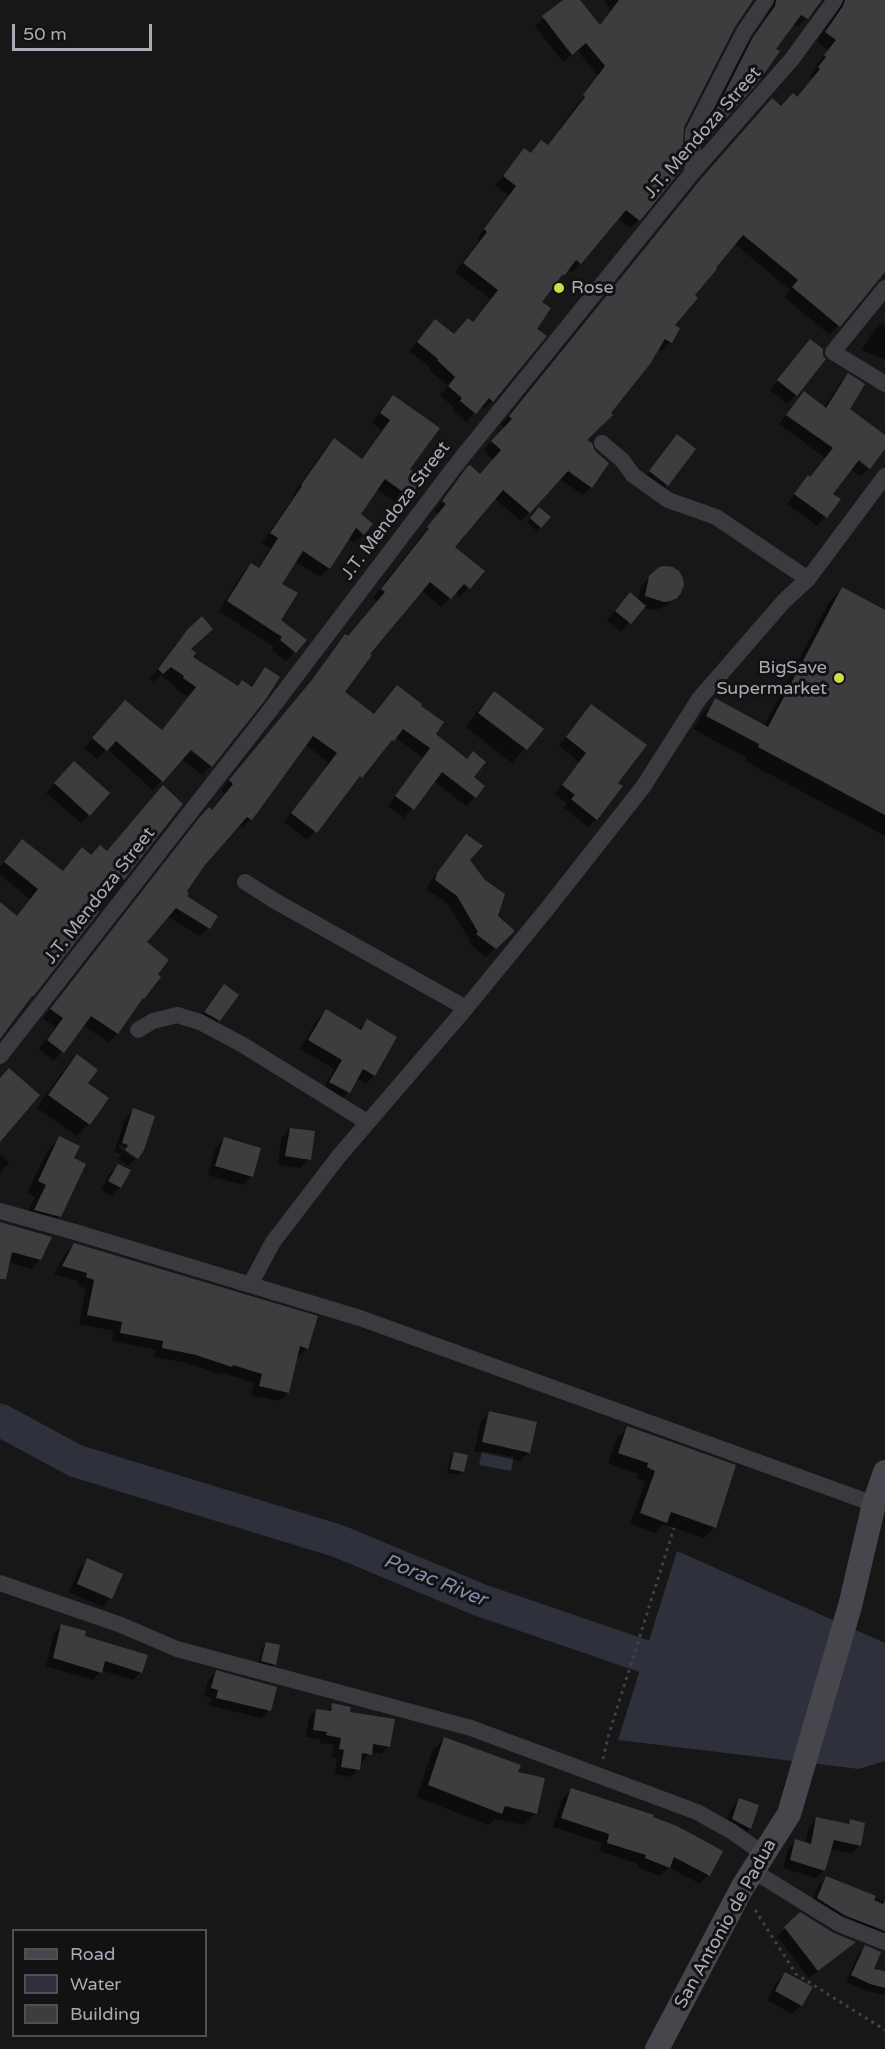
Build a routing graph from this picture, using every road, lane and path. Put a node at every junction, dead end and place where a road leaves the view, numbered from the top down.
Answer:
1 (766, 0) edge
2 (835, 0) edge
3 (692, 173) junction
4 (885, 288) edge
5 (885, 384) edge
6 (603, 443) dead end
7 (885, 476) edge
8 (808, 579) junction
9 (245, 882) dead end
10 (466, 1008) junction
11 (138, 1030) dead end
12 (0, 1056) edge
13 (367, 1122) junction
14 (0, 1211) edge
15 (250, 1285) junction
16 (885, 1472) edge
17 (874, 1504) junction
18 (674, 1528) dead end
19 (0, 1583) edge
20 (600, 1776) junction
21 (753, 1871) junction
22 (885, 1942) edge
23 (885, 2030) edge
24 (657, 2049) edge

1 - 3 street
2 - 3 street, J.T. Mendoza Street
3 - 12 street, J.T. Mendoza Street
4 - 5 street
6 - 8 street
7 - 8 street
8 - 10 street
9 - 10 street
10 - 13 street
11 - 13 street
13 - 15 street
14 - 15 street
15 - 17 street
16 - 17 street, San Antonio de Padua
17 - 21 street, San Antonio de Padua
18 - 20 path
19 - 20 street
20 - 21 street
21 - 22 street
21 - 23 path
21 - 24 street, San Antonio de Padua

